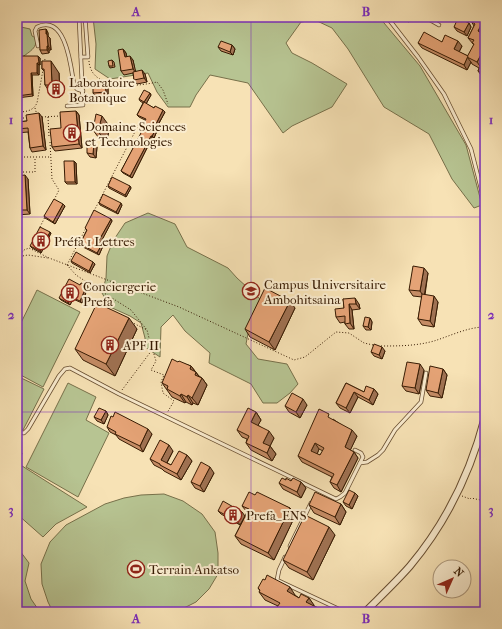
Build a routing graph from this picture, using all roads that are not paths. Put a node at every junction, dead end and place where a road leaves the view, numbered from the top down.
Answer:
1 (78, 17) edge
2 (85, 17) edge
3 (387, 17) edge
4 (425, 17) edge
5 (439, 25) dead end
6 (38, 46) edge
7 (82, 57) junction
8 (83, 91) junction
9 (67, 106) dead end
10 (17, 146) edge
11 (17, 157) edge
12 (485, 204) edge
13 (426, 373) dead end
14 (485, 417) edge
15 (17, 432) edge
16 (354, 450) edge
17 (360, 463) junction
18 (315, 488) junction
19 (315, 495) edge
20 (312, 502) edge
21 (288, 549) edge
22 (285, 556) edge
23 (345, 612) edge
24 (365, 612) edge

1 - 7 lane
2 - 7 lane
3 - 12 lane
4 - 5 lane
6 - 8 lane
7 - 8 lane
8 - 9 lane
10 - 11 lane
13 - 17 lane
14 - 24 street
15 - 18 lane
16 - 17 lane
17 - 18 lane
18 - 19 lane
20 - 21 lane
22 - 23 lane

